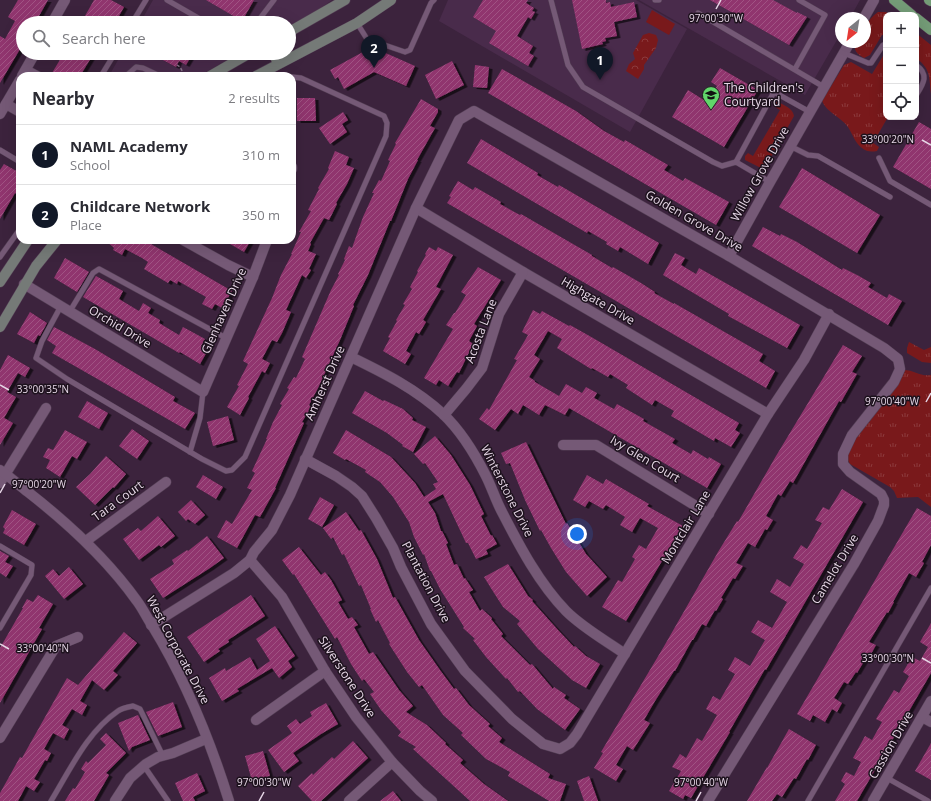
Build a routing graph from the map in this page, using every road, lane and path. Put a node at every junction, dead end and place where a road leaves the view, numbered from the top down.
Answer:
1 (65, 0) edge
2 (146, 0) edge
3 (167, 0) edge
4 (274, 0) edge
5 (391, 0) edge
6 (434, 0) edge
7 (551, 0) edge
8 (655, 0) edge
9 (658, 0) edge
10 (799, 0) edge
11 (874, 0) edge
12 (894, 0) edge
13 (342, 1) edge
14 (867, 12) edge
15 (908, 12) edge
16 (698, 13) dead end
17 (56, 16) edge
18 (136, 16) edge
19 (195, 16) edge
20 (262, 16) edge
21 (919, 20) edge
22 (357, 22) junction
23 (296, 28) edge
24 (931, 30) edge
25 (883, 45) edge
26 (847, 48) edge
27 (844, 53) junction
28 (296, 54) edge
29 (31, 60) edge
30 (111, 60) edge
31 (238, 60) edge
32 (276, 60) edge
33 (286, 60) edge
34 (278, 64) junction
35 (177, 65) dead end
36 (919, 68) edge
37 (794, 69) junction
38 (24, 72) edge
39 (103, 72) edge
40 (130, 72) edge
41 (152, 72) edge
42 (183, 72) edge
43 (217, 72) edge
44 (263, 72) edge
45 (296, 77) edge
46 (16, 87) edge
47 (824, 87) junction
48 (919, 90) edge
49 (6, 104) junction
50 (16, 110) edge
51 (474, 111) joint
52 (810, 112) junction
53 (0, 114) edge
54 (790, 146) junction
55 (0, 150) edge
56 (879, 158) dead end
57 (16, 160) edge
58 (736, 162) junction
59 (770, 182) junction
60 (890, 197) dead end
61 (931, 205) edge
62 (416, 208) junction
63 (16, 235) edge
64 (25, 244) edge
65 (54, 244) edge
66 (190, 244) edge
67 (266, 244) edge
68 (729, 256) junction
69 (0, 257) edge
70 (523, 272) junction
71 (253, 277) junction
72 (0, 282) edge
73 (24, 284) junction
74 (66, 309) junction
75 (829, 314) junction
76 (0, 327) edge
77 (226, 338) junction
78 (351, 357) junction
79 (898, 359) joint
80 (203, 392) junction
81 (46, 408) dead end
82 (768, 414) junction
83 (444, 415) junction
84 (563, 445) dead end
85 (190, 452) junction
86 (305, 459) junction
87 (3, 472) edge
88 (166, 482) dead end
89 (0, 483) edge
90 (709, 514) junction
91 (86, 541) junction
92 (0, 546) edge
93 (250, 560) junction
94 (931, 588) edge
95 (151, 625) junction
96 (0, 628) edge
97 (78, 637) dead end
98 (625, 654) junction
99 (325, 671) junction
100 (931, 701) edge
101 (922, 717) junction
102 (256, 720) dead end
103 (931, 722) edge
104 (0, 738) edge
105 (206, 739) junction
106 (560, 749) joint
107 (163, 756) junction
108 (392, 762) junction
109 (144, 766) junction
110 (886, 778) junction
111 (52, 801) edge
112 (115, 801) edge
113 (168, 801) edge
114 (229, 801) edge
115 (349, 801) edge
116 (432, 801) edge
117 (708, 801) edge
118 (808, 801) edge
119 (873, 801) edge
120 (928, 801) edge

1 - 17 street
2 - 18 lane
3 - 19 lane
4 - 20 lane
5 - 22 main road
6 - 22 lane
7 - 58 lane
8 - 9 lane
10 - 37 lane
11 - 14 street
12 - 15 main road
13 - 23 main road
16 - 37 lane
21 - 24 main road
22 - 28 main road
25 - 27 lane
26 - 27 street, Willow Grove Drive
27 - 47 street, Willow Grove Drive
29 - 38 street
30 - 39 lane
31 - 43 main road
32 - 34 main road
33 - 34 main road
34 - 44 main road
35 - 42 path
36 - 48 lane
37 - 47 lane
40 - 41 lane
45 - 85 lane
46 - 49 street
47 - 52 street, Willow Grove Drive
49 - 50 street
49 - 53 street
51 - 62 street, Amherst Drive
51 - 68 street, Golden Grove Drive
52 - 54 street, Willow Grove Drive
52 - 58 lane
54 - 59 street, Willow Grove Drive
54 - 60 lane
55 - 57 lane
56 - 61 lane
58 - 59 lane
59 - 68 street, Willow Grove Drive
62 - 70 street, Highgate Drive
62 - 78 street, Amherst Drive
63 - 69 lane
64 - 72 main road
65 - 73 main road
66 - 71 street
67 - 71 street, Glenhaven Drive
68 - 75 street, Golden Grove Drive
70 - 82 street, Highgate Drive
70 - 83 street, Acosta Lane
71 - 77 street, Glenhaven Drive
73 - 74 street, Orchid Drive
73 - 76 main road
74 - 77 lane
74 - 80 street, Orchid Drive
74 - 85 lane
75 - 79 street, Golden Grove Drive
75 - 82 street, Montclair Lane
77 - 80 street, Glenhaven Drive
78 - 83 street, Winterstone Drive
78 - 86 street, Amherst Drive
79 - 117 street, Camelot Drive
80 - 85 lane
81 - 87 street
82 - 90 street, Montclair Lane
83 - 98 street, Winterstone Drive
84 - 90 street, Ivy Glen Court
86 - 93 street, Amherst Drive
86 - 106 street, Plantation Drive
87 - 89 street
87 - 91 street, West Corporate Drive
88 - 91 street, Tara Court
90 - 98 street, Montclair Lane
91 - 95 street, West Corporate Drive
92 - 96 lane
93 - 95 street, Amherst Drive
93 - 99 street, Silverstone Drive
94 - 118 lane
95 - 105 street, West Corporate Drive
97 - 104 street
98 - 106 street, Montclair Lane
99 - 102 street
99 - 108 street, Silverstone Drive
100 - 101 street, Cassion Drive
101 - 103 street
101 - 110 street, Cassion Drive
105 - 107 street
105 - 114 street, West Corporate Drive
107 - 109 street
107 - 111 lane
108 - 115 street
108 - 116 street, Silverstone Drive
109 - 112 street
109 - 113 lane
110 - 119 street, Cassion Drive
110 - 120 lane

